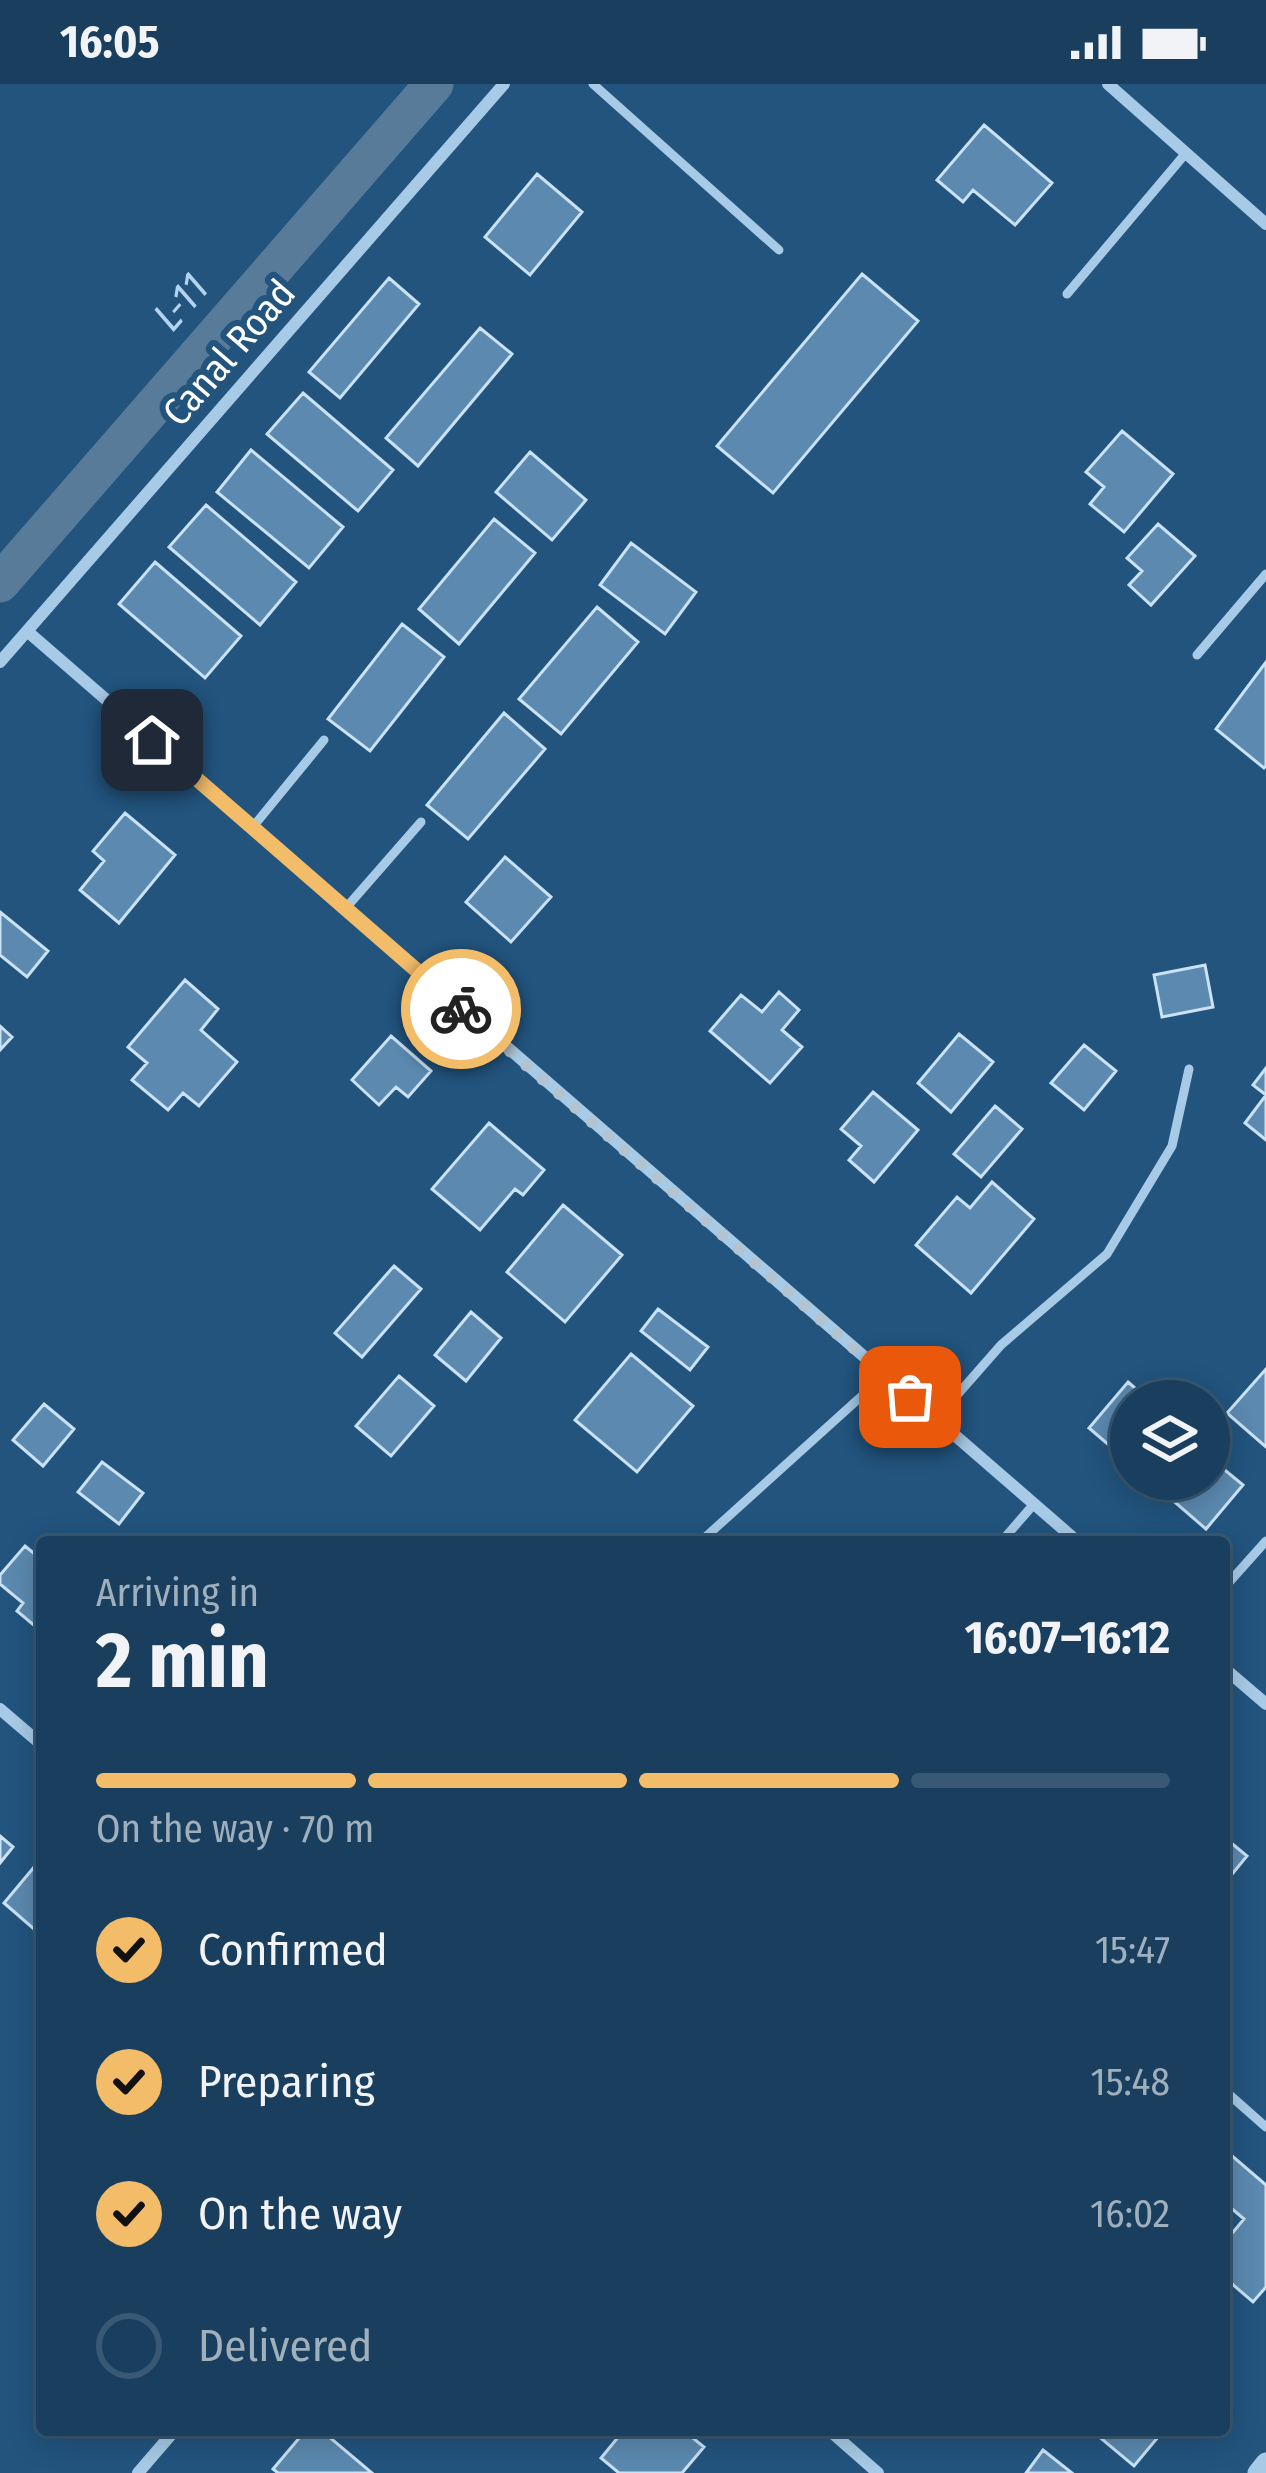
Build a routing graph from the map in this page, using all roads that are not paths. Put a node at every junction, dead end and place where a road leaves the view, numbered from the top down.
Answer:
1 (504, 84) edge
2 (593, 84) edge
3 (1108, 84) edge
4 (1186, 153) junction
5 (1266, 224) edge
6 (779, 250) dead end
7 (1067, 293) dead end
8 (1266, 574) edge
9 (27, 631) junction
10 (1197, 655) dead end
11 (0, 662) edge
12 (325, 740) dead end
13 (421, 822) dead end
14 (252, 828) junction
15 (345, 908) junction
16 (1189, 1069) dead end
17 (885, 1375) junction
18 (936, 1419) junction
19 (1034, 1504) junction
20 (707, 1536) edge
21 (1006, 1536) edge
22 (1071, 1536) edge
23 (1266, 1541) edge
24 (1230, 1581) edge
25 (1230, 1673) edge
26 (1266, 1704) edge
27 (0, 1709) edge
28 (36, 1740) edge
29 (1230, 2095) edge
30 (1266, 2127) edge
31 (170, 2436) edge
32 (836, 2436) edge
33 (1266, 2464) edge
34 (138, 2473) edge
35 (878, 2473) edge
36 (1258, 2473) edge

1 - 9 street, Canal Road
2 - 6 lane
3 - 4 street
4 - 5 street
4 - 7 lane
8 - 10 lane
9 - 11 street, Canal Road
9 - 14 street
12 - 14 lane
13 - 15 lane
14 - 15 street
15 - 17 street
16 - 18 lane
17 - 18 street
17 - 20 lane
18 - 19 street
19 - 21 lane
19 - 22 street
23 - 24 lane
25 - 26 street
27 - 28 street
29 - 30 lane
31 - 34 street
32 - 35 street
33 - 36 street

